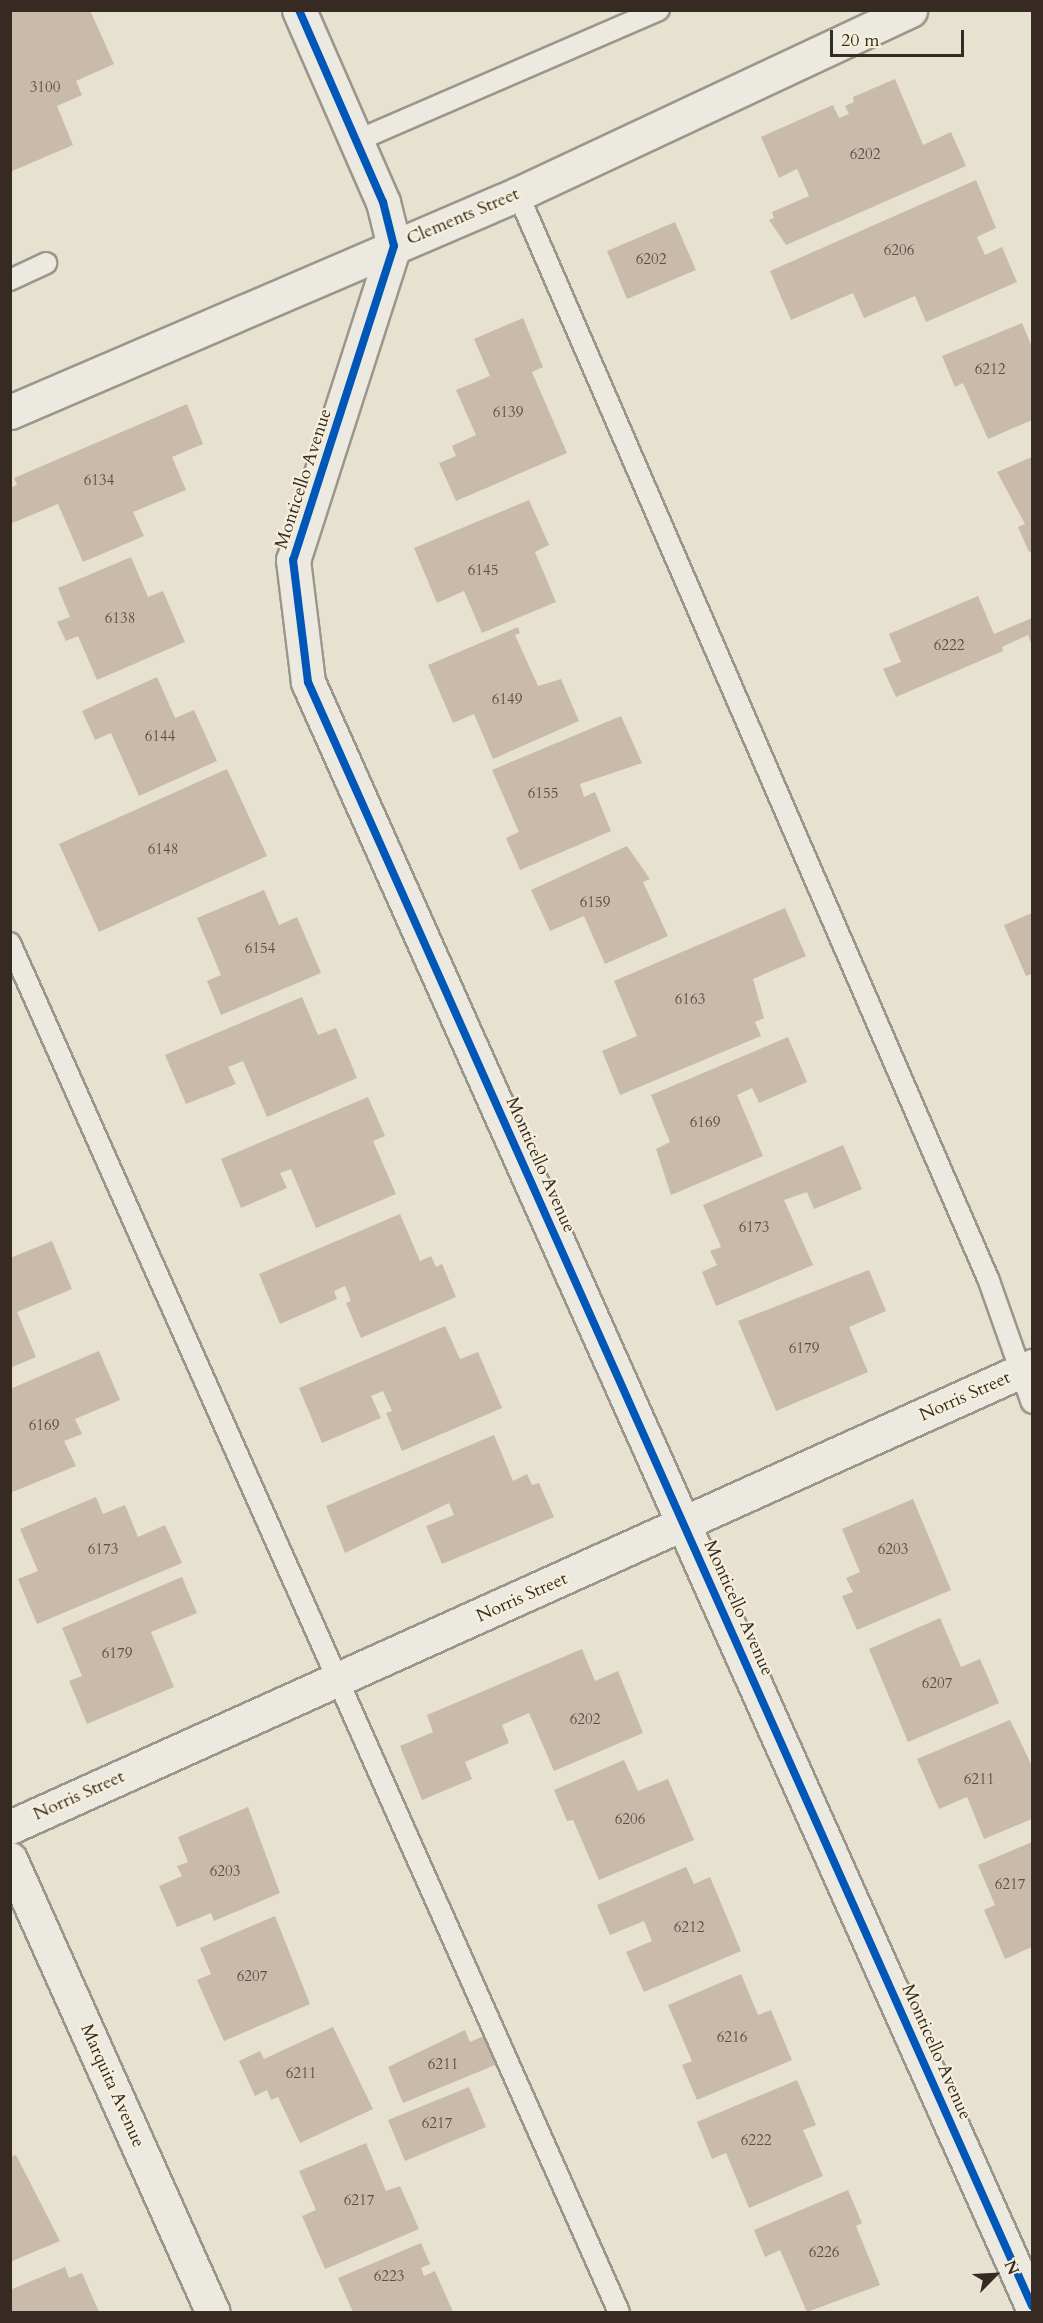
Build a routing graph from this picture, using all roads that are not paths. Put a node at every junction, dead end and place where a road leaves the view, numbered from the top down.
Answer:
1 (658, 10) edge
2 (910, 10) edge
3 (302, 11) edge
4 (356, 141) junction
5 (518, 194) junction
6 (394, 246) junction
7 (46, 263) dead end
8 (10, 280) edge
9 (10, 412) edge
10 (10, 943) edge
11 (1026, 1369) edge
12 (1032, 1403) edge
13 (684, 1524) junction
14 (337, 1681) junction
15 (10, 1827) edge
16 (10, 1859) edge
17 (1032, 2306) edge
18 (213, 2313) edge
19 (619, 2313) edge

1 - 4 lane
2 - 5 street, Clements Street
3 - 4 street
4 - 6 street
5 - 6 street, Clements Street
5 - 11 lane
6 - 9 street, Clements Street
6 - 13 street, Monticello Avenue
7 - 8 lane
10 - 14 lane
11 - 12 lane
11 - 13 street, Norris Street
13 - 14 street, Norris Street
13 - 17 street, Monticello Avenue
14 - 15 street, Norris Street
14 - 19 lane
16 - 18 street, Marquita Avenue

